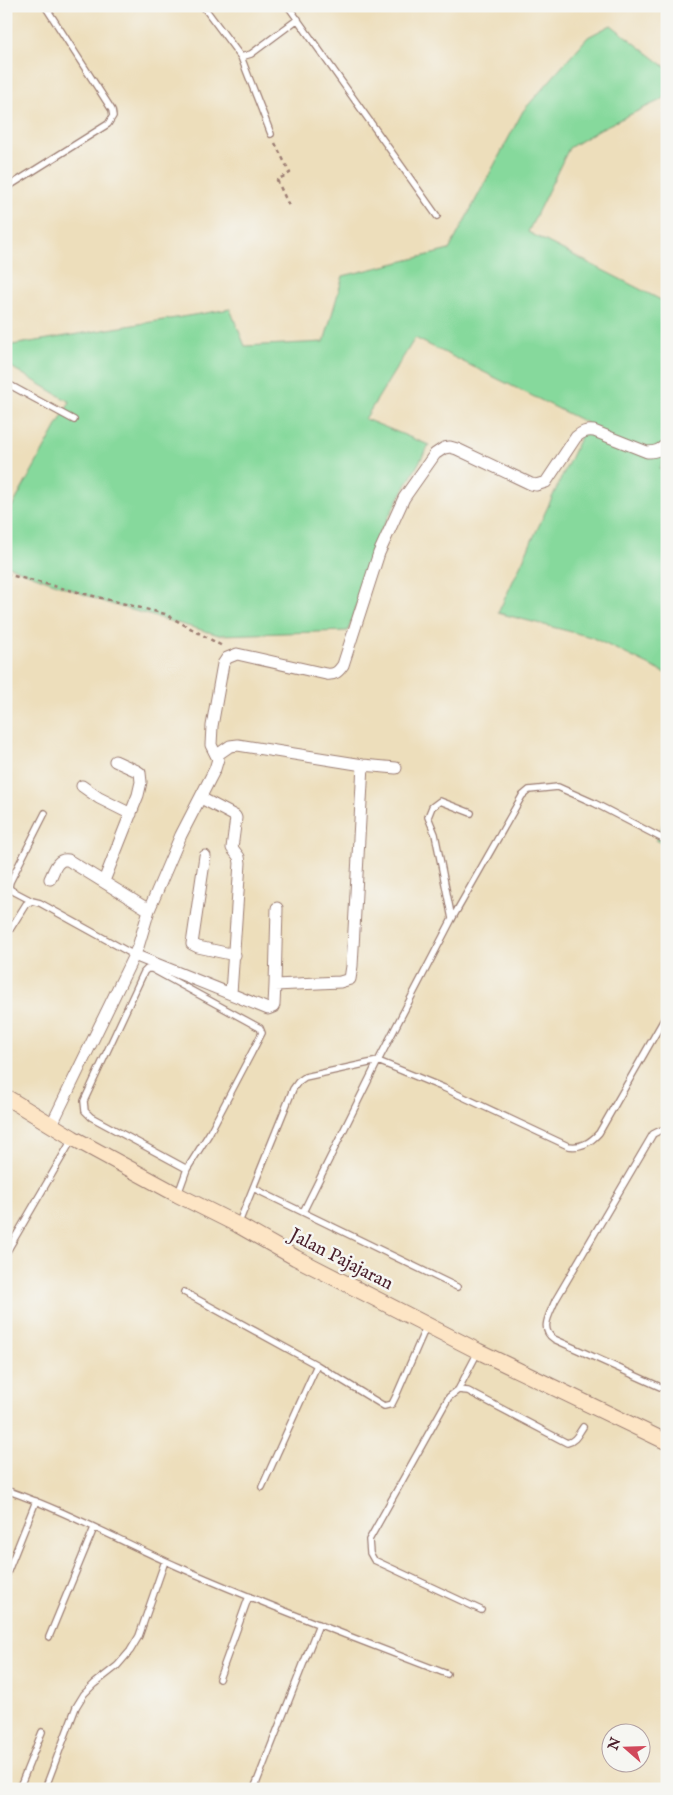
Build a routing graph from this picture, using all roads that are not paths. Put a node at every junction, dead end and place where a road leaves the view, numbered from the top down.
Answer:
1 (45, 6) edge
2 (204, 6) edge
3 (288, 6) edge
4 (298, 18) junction
5 (241, 57) junction
6 (271, 134) road end
7 (6, 188) edge
8 (437, 216) dead end
9 (6, 383) edge
10 (74, 420) dead end
11 (667, 443) edge
12 (217, 755) junction
13 (115, 761) dead end
14 (363, 765) junction
15 (396, 768) dead end
16 (82, 786) dead end
17 (201, 798) junction
18 (45, 813) dead end
19 (471, 813) dead end
20 (131, 814) junction
21 (667, 841) edge
22 (205, 856) dead end
23 (50, 879) dead end
24 (104, 881) junction
25 (32, 902) junction
26 (277, 908) dead end
27 (149, 910) junction
28 (452, 920) junction
29 (6, 936) edge
30 (134, 955) junction
31 (235, 955) junction
32 (275, 985) junction
33 (231, 993) junction
34 (667, 1014) edge
35 (378, 1061) junction
36 (6, 1097) edge
37 (52, 1124) junction
38 (667, 1129) edge
39 (73, 1138) junction
40 (188, 1169) junction
41 (253, 1188) junction
42 (178, 1195) junction
43 (302, 1212) junction
44 (238, 1225) junction
45 (6, 1253) edge
46 (457, 1287) dead end
47 (184, 1292) dead end
48 (427, 1325) junction
49 (478, 1351) junction
50 (317, 1366) junction
51 (458, 1390) junction
52 (667, 1390) edge
53 (582, 1427) dead end
54 (667, 1442) edge
55 (262, 1487) dead end
56 (6, 1490) edge
57 (36, 1500) junction
58 (94, 1528) junction
59 (165, 1561) junction
60 (6, 1576) edge
61 (250, 1596) junction
62 (482, 1610) dead end
63 (318, 1624) junction
64 (49, 1637) dead end
65 (447, 1674) dead end
66 (219, 1679) dead end
67 (42, 1732) dead end
68 (19, 1789) edge
69 (45, 1789) edge
70 (254, 1789) edge

1 - 7 lane
2 - 5 lane
3 - 4 lane
4 - 5 lane
4 - 8 lane
5 - 6 lane
9 - 10 lane
11 - 12 street
12 - 14 street
12 - 17 street
13 - 20 street
14 - 15 street
14 - 32 street
16 - 20 street
17 - 27 street
17 - 31 street
18 - 25 lane
19 - 28 lane
20 - 24 street
21 - 28 lane
22 - 31 street
23 - 24 street
24 - 27 street
25 - 29 lane
25 - 30 lane
26 - 32 street
27 - 30 street
28 - 35 lane
30 - 33 street
30 - 37 street
31 - 33 street
32 - 33 street
34 - 35 lane
35 - 41 lane
35 - 43 lane
36 - 37 main road, Jalan Pajajaran
37 - 39 main road, Jalan Pajajaran
38 - 52 lane
39 - 42 main road, Jalan Pajajaran
39 - 45 lane
40 - 40 lane
40 - 42 lane
41 - 43 lane
41 - 44 lane
42 - 44 main road, Jalan Pajajaran
43 - 46 lane
44 - 48 main road, Jalan Pajajaran
47 - 50 lane
48 - 49 main road, Jalan Pajajaran
48 - 50 lane
49 - 51 lane
49 - 54 main road, Jalan Pajajaran
50 - 55 lane
51 - 53 lane
51 - 62 lane
56 - 57 lane
57 - 58 lane
57 - 60 lane
58 - 59 lane
58 - 64 lane
59 - 61 lane
59 - 69 lane
61 - 63 lane
61 - 66 lane
63 - 65 lane
63 - 70 lane
67 - 68 lane

